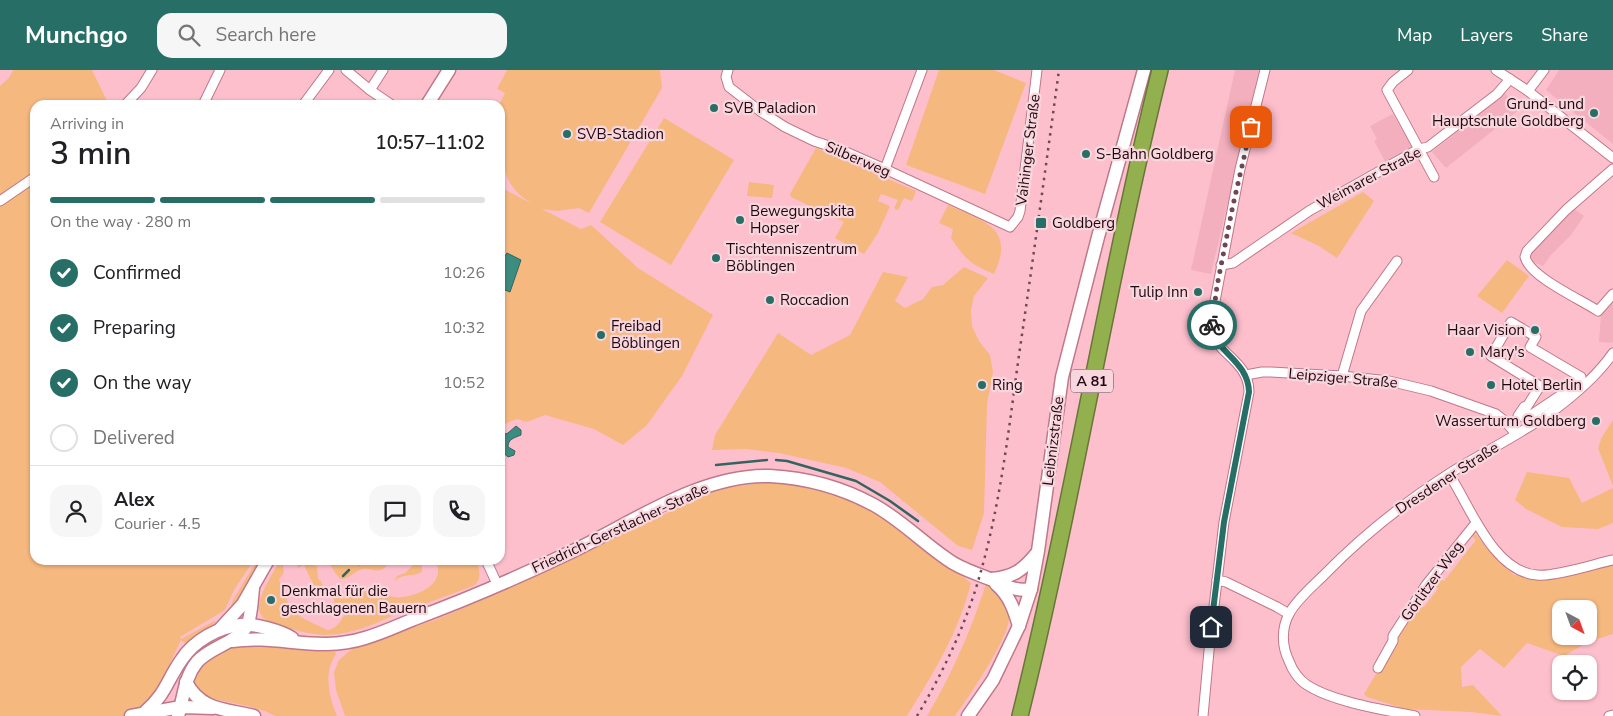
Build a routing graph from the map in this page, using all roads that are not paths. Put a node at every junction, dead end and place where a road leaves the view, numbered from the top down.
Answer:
1 (152, 70) edge
2 (220, 70) edge
3 (329, 70) edge
4 (346, 70) edge
5 (383, 70) edge
6 (449, 70) edge
7 (728, 70) edge
8 (922, 70) edge
9 (1037, 70) edge
10 (1144, 70) edge
11 (1160, 70) edge
12 (1169, 70) edge
13 (1265, 70) edge
14 (1408, 70) edge
15 (1496, 70) edge
16 (1544, 70) edge
17 (1510, 80) junction
18 (370, 90) junction
19 (1528, 91) junction
20 (130, 100) edge
21 (205, 100) edge
22 (307, 100) edge
23 (385, 100) edge
24 (430, 100) edge
25 (1419, 149) junction
26 (1613, 158) edge
27 (886, 169) junction
28 (1613, 169) edge
29 (1434, 177) dead end
30 (30, 180) edge
31 (0, 201) edge
32 (1010, 227) joint
33 (1397, 261) dead end
34 (1221, 265) junction
35 (1613, 294) edge
36 (1613, 353) edge
37 (1246, 375) junction
38 (1342, 376) junction
39 (1581, 377) joint
40 (1516, 434) junction
41 (1449, 474) junction
42 (1476, 522) junction
43 (1038, 551) junction
44 (1613, 560) edge
45 (265, 565) edge
46 (488, 565) edge
47 (1005, 578) junction
48 (990, 579) junction
49 (1217, 580) junction
50 (498, 586) junction
51 (253, 588) junction
52 (1031, 589) junction
53 (243, 604) junction
54 (1289, 614) junction
55 (1019, 626) junction
56 (246, 630) junction
57 (216, 632) junction
58 (1378, 668) dead end
59 (174, 674) junction
60 (186, 682) junction
61 (213, 708) junction
62 (145, 712) junction
63 (178, 712) edge
64 (1394, 714) edge
65 (1613, 715) edge
66 (131, 716) edge
67 (254, 716) edge
68 (968, 716) edge
69 (1020, 716) edge
70 (1029, 716) edge
71 (1203, 716) edge
72 (1415, 716) edge
73 (1609, 716) edge

1 - 20 street
2 - 21 street
3 - 22 street
4 - 18 street
5 - 18 street
6 - 24 street
7 - 27 street, Silberweg
8 - 27 street
9 - 32 street, Vaihinger Straße
10 - 43 street, Leibnizstraße
11 - 69 highway, A 81
12 - 70 highway, A 81
13 - 34 street
14 - 25 street
15 - 17 street
16 - 19 street
17 - 19 street
17 - 25 street, Weimarer Straße
18 - 23 street
19 - 26 street
25 - 29 street
25 - 34 street, Weimarer Straße
27 - 32 street, Silberweg
28 - 35 street
30 - 31 street
33 - 38 street
34 - 37 street
36 - 40 street, Dresdener Straße
37 - 38 street, Leipziger Straße
37 - 49 street
38 - 40 street, Leipziger Straße
39 - 39 street
40 - 41 street, Dresdener Straße
41 - 42 street
41 - 54 street, Dresdener Straße
42 - 44 street
42 - 58 street, Görlitzer Weg
43 - 47 street, Friedrich-Gerstlacher-Straße
43 - 52 street, Leibnizstraße
45 - 51 street
46 - 50 street
47 - 48 street, Friedrich-Gerstlacher-Straße
47 - 52 street, Friedrich-Gerstlacher-Straße
48 - 50 street, Friedrich-Gerstlacher-Straße
48 - 52 street, Friedrich-Gerstlacher-Straße
48 - 55 street, Friedrich-Gerstlacher-Straße
49 - 54 street
49 - 71 street
50 - 56 street, Friedrich-Gerstlacher-Straße
51 - 53 street
51 - 56 street
52 - 55 street, Leibnizstraße
53 - 56 street
53 - 57 street
54 - 64 street
55 - 68 street, Leibnizstraße
56 - 57 street
56 - 60 street
57 - 59 street
59 - 62 street
59 - 63 street
60 - 61 street
60 - 63 street
61 - 63 street
61 - 67 street
62 - 63 street
62 - 66 street
64 - 72 street
65 - 73 street

